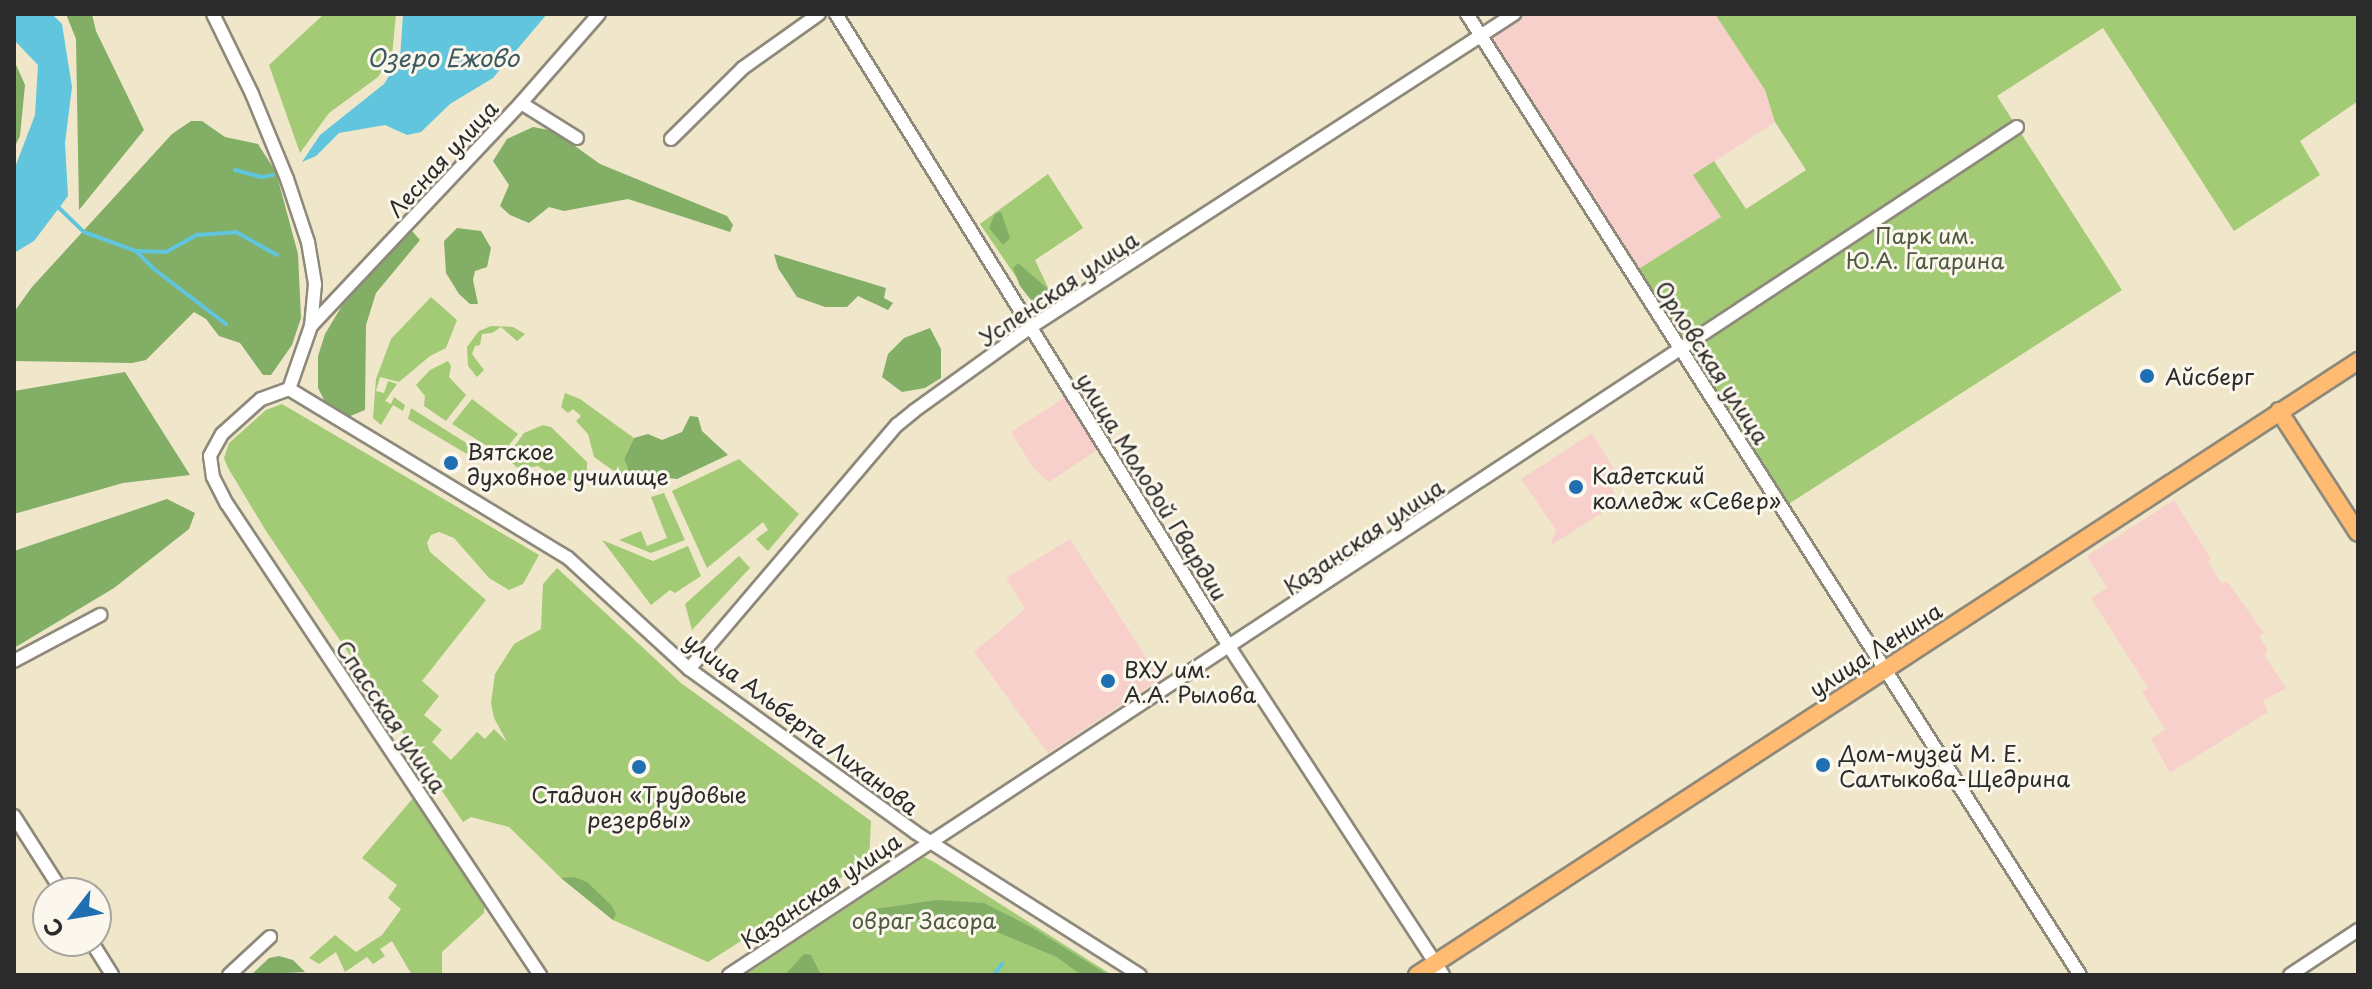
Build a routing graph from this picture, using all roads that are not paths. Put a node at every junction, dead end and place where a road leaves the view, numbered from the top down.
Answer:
1 (213, 14) edge
2 (599, 14) edge
3 (819, 14) edge
4 (836, 14) edge
5 (1467, 14) edge
6 (1514, 14) edge
7 (1481, 35) junction
8 (521, 103) junction
9 (2017, 127) dead end
10 (577, 138) dead end
11 (671, 139) dead end
12 (311, 326) junction
13 (1031, 327) junction
14 (1681, 349) junction
15 (2358, 361) edge
16 (289, 389) junction
17 (2279, 411) junction
18 (2358, 533) edge
19 (100, 615) dead end
20 (1230, 648) junction
21 (14, 661) edge
22 (689, 669) junction
23 (1885, 669) junction
24 (14, 816) edge
25 (929, 841) junction
26 (53, 877) edge
27 (2358, 930) edge
28 (270, 937) dead end
29 (101, 957) edge
30 (1439, 969) edge
31 (112, 975) edge
32 (229, 975) edge
33 (540, 975) edge
34 (729, 975) edge
35 (1140, 975) edge
36 (1417, 975) edge
37 (2080, 975) edge
38 (2290, 975) edge

1 - 12 street
2 - 8 street, Лесная улица
3 - 11 street
4 - 13 street, улица Молодой Гвардии
5 - 7 street, Орловская улица
6 - 7 street, Успенская улица
7 - 13 street, Успенская улица
7 - 14 street, Орловская улица
8 - 10 street
8 - 12 street, Лесная улица
9 - 14 street, Казанская улица
12 - 16 street
13 - 20 street, улица Молодой Гвардии
13 - 22 street, Успенская улица
14 - 20 street, Казанская улица
14 - 23 street, Орловская улица
15 - 17 main road, улица Ленина
16 - 22 street, улица Альберта Лиханова
16 - 33 street, Спасская улица
17 - 18 main road
17 - 23 main road, улица Ленина
19 - 21 street
20 - 25 street, Казанская улица
20 - 30 street, улица Молодой Гвардии
22 - 25 street, улица Альберта Лиханова
23 - 30 main road, улица Ленина
23 - 37 street, Орловская улица
24 - 26 street
25 - 34 street, Казанская улица
25 - 35 street, улица Альберта Лиханова
27 - 38 street
28 - 32 street
29 - 31 street
30 - 36 main road, улица Ленина

